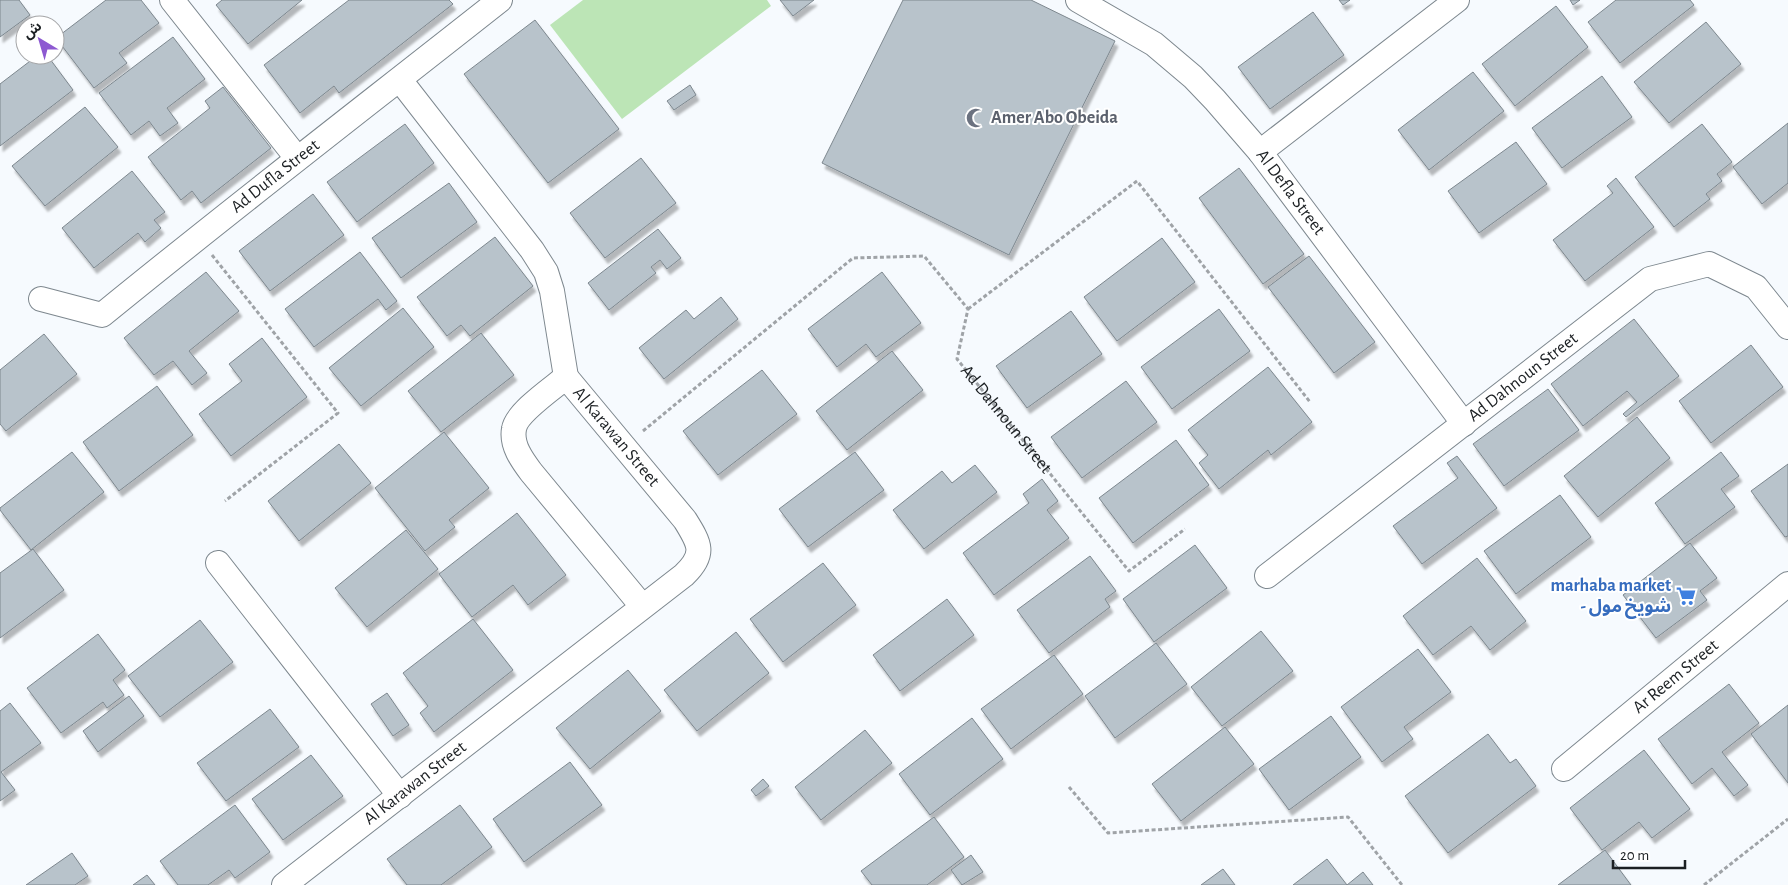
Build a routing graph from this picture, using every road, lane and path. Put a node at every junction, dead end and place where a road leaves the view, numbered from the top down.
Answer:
1 (172, 0) edge
2 (498, 0) edge
3 (1078, 0) edge
4 (1456, 0) edge
5 (400, 80) junction
6 (1260, 152) junction
7 (297, 158) junction
8 (198, 237) junction
9 (41, 299) dead end
10 (968, 309) junction
11 (1788, 327) edge
12 (566, 377) junction
13 (1310, 402) dead end
14 (1464, 424) junction
15 (625, 446) junction
16 (226, 501) dead end
17 (1185, 529) dead end
18 (218, 563) dead end
19 (1267, 576) dead end
20 (1788, 584) edge
21 (642, 606) junction
22 (1564, 769) dead end
23 (1070, 787) dead end
24 (400, 796) junction
25 (1788, 818) edge
26 (284, 885) edge
27 (1402, 885) edge
28 (1704, 885) edge

1 - 7 street
2 - 5 street, Ad Dufla Street
3 - 6 street, Al Defla Street
4 - 6 street
5 - 7 street, Ad Dufla Street
5 - 12 street
6 - 14 street, Al Defla Street
7 - 8 street, Ad Dufla Street
8 - 9 street, Ad Dufla Street
8 - 16 path
10 - 13 path
10 - 15 path
10 - 17 path, Ad Dahnoun Street
11 - 14 street, Ad Dahnoun Street
12 - 15 street, Al Karawan Street
12 - 21 street, Al Karawan Street
14 - 19 street, Ad Dahnoun Street
15 - 21 street, Al Karawan Street
18 - 24 street
20 - 22 street, Ar Reem Street
21 - 24 street, Al Karawan Street
23 - 27 path
24 - 26 street, Al Karawan Street
25 - 28 path

